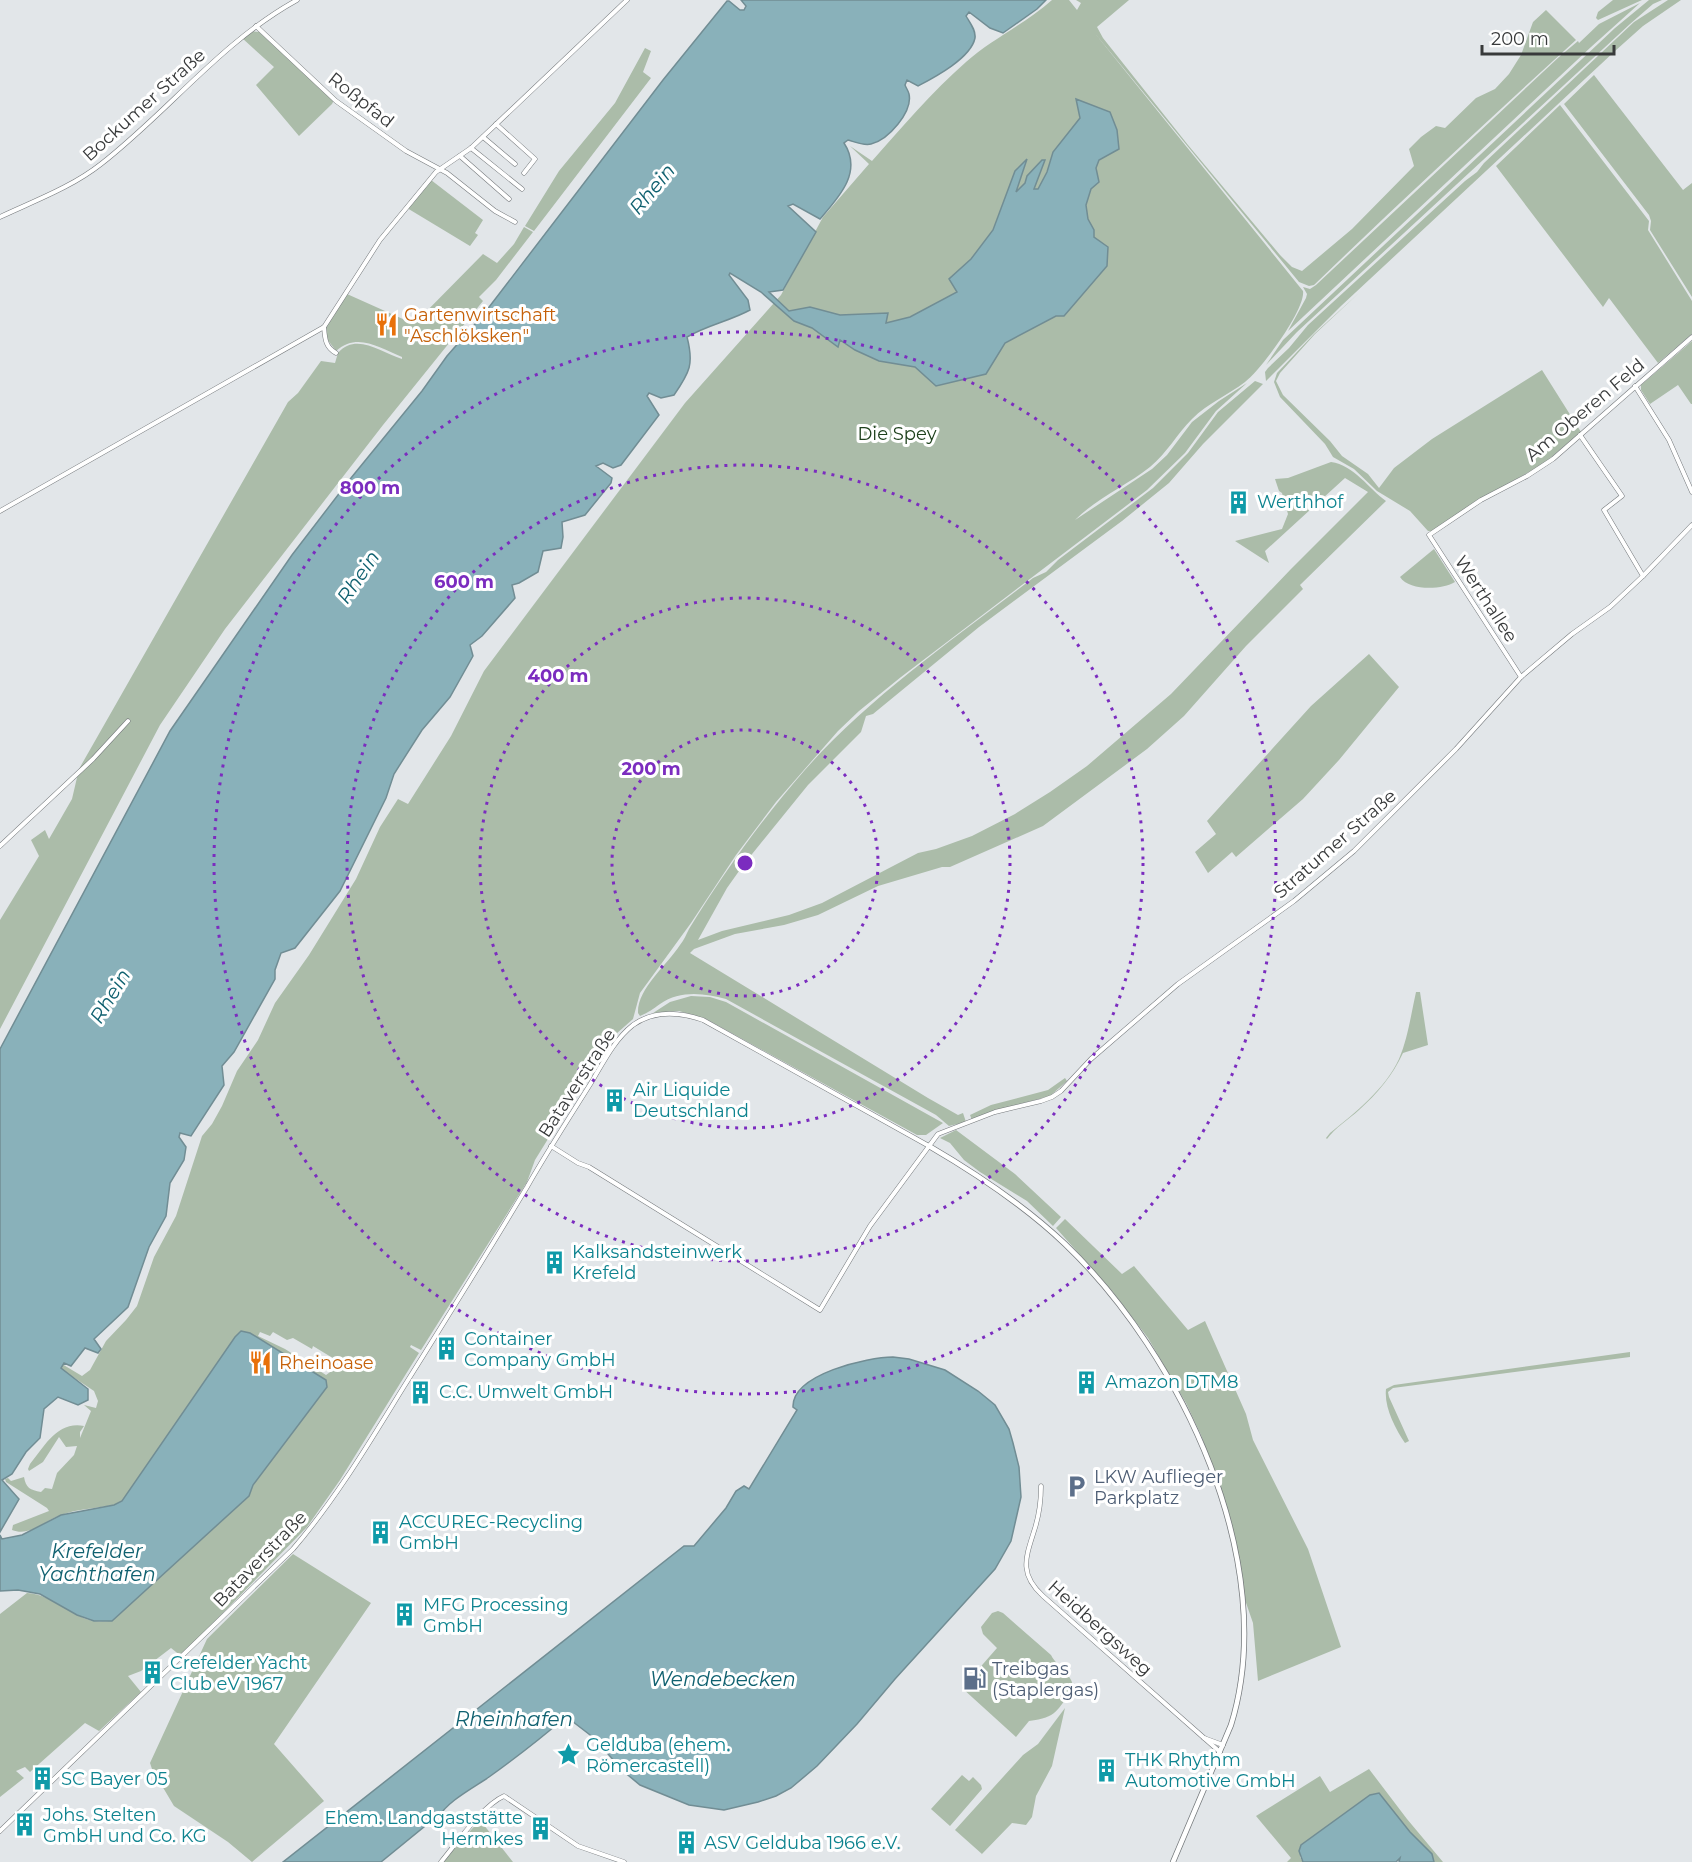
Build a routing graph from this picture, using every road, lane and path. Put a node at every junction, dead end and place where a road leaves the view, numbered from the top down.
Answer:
1 (297, 0) edge
2 (627, 0) edge
3 (256, 26) junction
4 (496, 124) junction
5 (483, 137) junction
6 (471, 148) junction
7 (460, 156) junction
8 (515, 164) dead end
9 (440, 169) junction
10 (524, 172) dead end
11 (522, 189) dead end
12 (509, 199) dead end
13 (0, 217) edge
14 (516, 222) dead end
15 (324, 327) junction
16 (1692, 337) edge
17 (336, 353) dead end
18 (1635, 386) junction
19 (1580, 435) junction
20 (1692, 492) edge
21 (0, 511) edge
22 (1692, 525) edge
23 (1429, 535) joint
24 (1644, 576) junction
25 (1521, 677) junction
26 (128, 721) dead end
27 (0, 846) edge
28 (551, 1146) junction
29 (929, 1146) junction
30 (1041, 1486) dead end
31 (1198, 1734) junction
32 (1223, 1745) junction
33 (1220, 1752) junction
34 (0, 1832) edge
35 (441, 1862) edge
36 (624, 1862) edge
37 (1173, 1862) edge

1 - 3 street, Bockumer Straße
2 - 4 street
3 - 9 street, Roßpfad
3 - 13 street, Bockumer Straße
4 - 5 street
4 - 10 street
5 - 6 street
5 - 8 street
6 - 7 street
6 - 11 street
7 - 9 street
7 - 12 street
9 - 14 street, Roßpfad
9 - 15 street
15 - 17 street
15 - 21 street
16 - 18 street, Am Oberen Feld
18 - 19 street, Am Oberen Feld
18 - 20 street
19 - 23 street, Am Oberen Feld
19 - 24 street
22 - 24 street, Stratumer Straße
23 - 25 street, Werthallee
24 - 25 street, Stratumer Straße
25 - 29 street, Stratumer Straße
26 - 27 street
28 - 29 street, Bataverstraße
28 - 29 street, Stratumer Straße
28 - 34 street, Bataverstraße
29 - 32 street, Bataverstraße
30 - 31 street, Heidbergsweg
31 - 32 street, Heidbergsweg
31 - 33 street, Heidbergsweg
32 - 33 street
33 - 37 street
35 - 36 street

